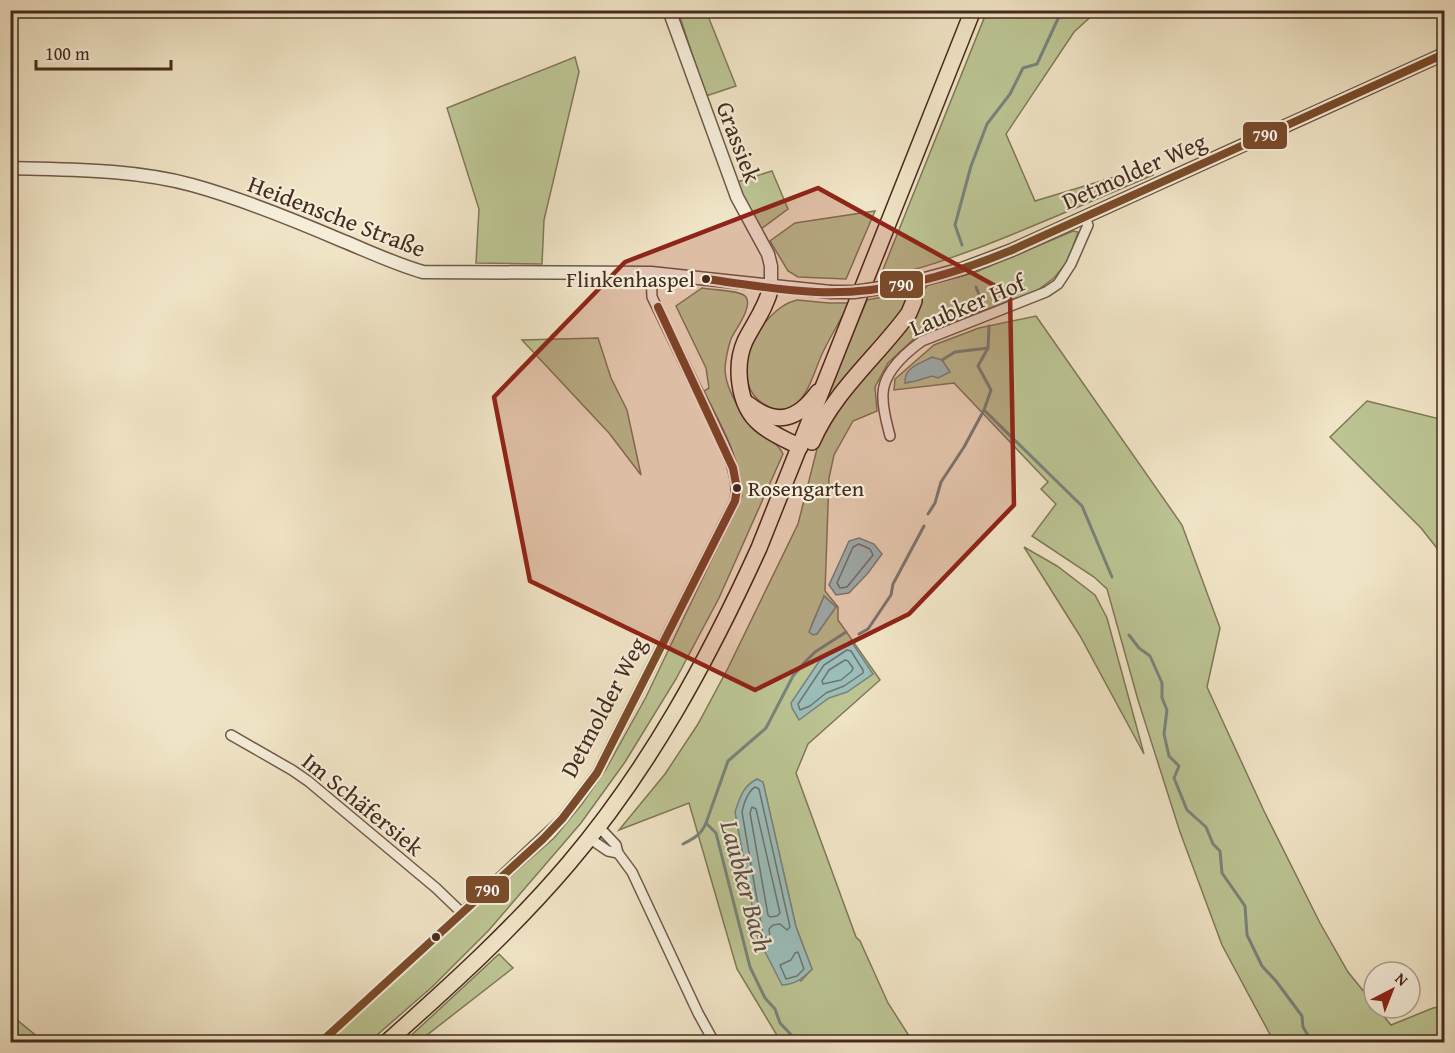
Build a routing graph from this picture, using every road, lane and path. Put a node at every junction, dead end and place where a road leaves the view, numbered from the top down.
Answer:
1 (669, 10) edge
2 (973, 10) edge
3 (1444, 54) edge
4 (10, 168) edge
5 (1085, 218) junction
6 (651, 273) junction
7 (908, 284) junction
8 (771, 287) junction
9 (831, 292) joint
10 (826, 381) junction
11 (746, 402) junction
12 (890, 436) dead end
13 (800, 447) junction
14 (782, 491) junction
15 (231, 735) dead end
16 (594, 832) junction
17 (618, 852) junction
18 (462, 913) joint
19 (387, 1042) edge
20 (714, 1042) edge

1 - 8 street, Grassiek
2 - 10 main road
3 - 5 street, Detmolder Weg
4 - 6 street, Heidensche Straße
5 - 7 street, Detmolder Weg
5 - 12 street, Laubker Hof
6 - 8 street, Heidensche Straße
6 - 18 street, Detmolder Weg
7 - 9 street, Detmolder Weg, bridge
7 - 14 main road
8 - 9 street, Heidensche Straße
8 - 11 main road
10 - 11 main road
10 - 13 main road
11 - 13 main road
13 - 14 main road
14 - 16 main road
15 - 18 street, Im Schäfersiek
16 - 17 street
16 - 17 street
16 - 19 main road
17 - 20 street

